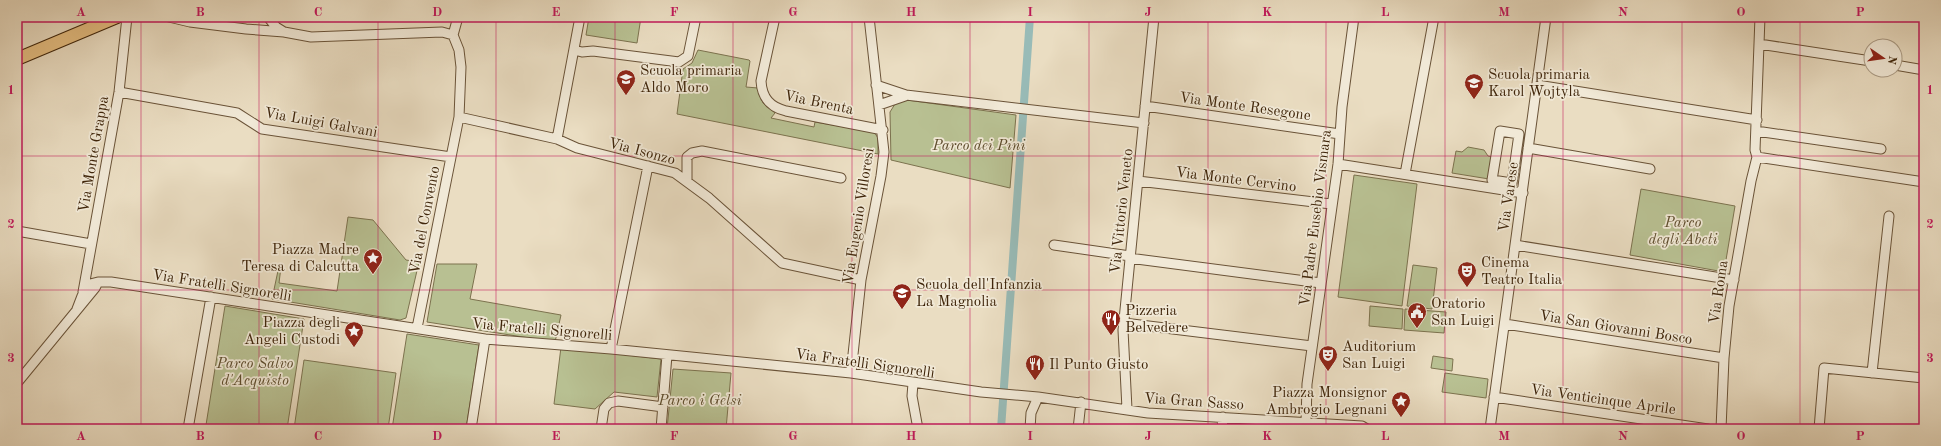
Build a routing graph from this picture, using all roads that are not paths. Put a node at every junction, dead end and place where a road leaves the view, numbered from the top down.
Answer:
1 (126, 17) edge
2 (169, 17) edge
3 (268, 17) edge
4 (458, 17) edge
5 (580, 17) edge
6 (696, 17) edge
7 (775, 17) edge
8 (869, 17) edge
9 (1154, 17) edge
10 (1354, 17) edge
11 (1434, 17) edge
12 (1546, 17) edge
13 (1760, 17) edge
14 (113, 18) edge
15 (284, 32) junction
16 (453, 35) junction
17 (1759, 44) junction
18 (574, 47) junction
19 (17, 59) edge
20 (1863, 60) edge
21 (1903, 66) edge
22 (1924, 70) edge
23 (876, 85) junction
24 (1537, 85) junction
25 (119, 92) junction
26 (906, 95) junction
27 (879, 105) junction
28 (1145, 106) junction
29 (459, 117) junction
30 (1757, 120) junction
31 (1144, 123) junction
32 (883, 130) junction
33 (1756, 131) junction
34 (1340, 134) junction
35 (557, 139) junction
36 (1528, 148) junction
37 (1881, 149) dead end
38 (451, 157) junction
39 (1757, 157) junction
40 (1338, 164) junction
41 (648, 166) junction
42 (1650, 169) dead end
43 (1405, 174) junction
44 (841, 178) dead end
45 (687, 181) junction
46 (1138, 181) junction
47 (1924, 182) edge
48 (1512, 183) joint
49 (1523, 193) junction
50 (1331, 204) junction
51 (1889, 216) dead end
52 (17, 231) edge
53 (91, 244) junction
54 (1054, 245) dead end
55 (1515, 246) junction
56 (1129, 257) junction
57 (861, 280) junction
58 (1734, 280) junction
59 (98, 282) junction
60 (1321, 283) junction
61 (82, 296) junction
62 (211, 297) junction
63 (77, 309) junction
64 (1124, 323) junction
65 (1505, 324) junction
66 (417, 328) junction
67 (485, 340) junction
68 (1312, 346) junction
69 (611, 349) junction
70 (667, 355) junction
71 (1724, 358) junction
72 (851, 373) junction
73 (1872, 373) junction
74 (1924, 378) edge
75 (17, 383) edge
76 (913, 383) junction
77 (1019, 395) joint
78 (1038, 397) junction
79 (1494, 397) junction
80 (1081, 402) junction
81 (663, 407) junction
82 (1126, 409) junction
83 (1223, 417) junction
84 (1306, 423) junction
85 (188, 429) edge
86 (471, 429) edge
87 (602, 429) edge
88 (661, 429) edge
89 (918, 429) edge
90 (1030, 429) edge
91 (1078, 429) edge
92 (1222, 429) edge
93 (1367, 429) edge
94 (1490, 429) edge
95 (1708, 429) edge
96 (1721, 429) edge
97 (1819, 429) edge

1 - 25 street, Via Monte Grappa
2 - 15 street
3 - 15 street
4 - 16 street
5 - 18 street
6 - 18 street
7 - 32 street, Via Brenta
8 - 23 street, Via Eugenio Villoresi
9 - 28 street, Via Vittorio Veneto
10 - 34 street, Via Padre Eusebio Vismara
11 - 43 street
12 - 24 street, Via Varese
13 - 17 street, Via Roma
14 - 19 main road
15 - 16 street
16 - 29 street, Via del Convento
17 - 20 street
17 - 30 street, Via Roma
18 - 35 street
21 - 22 street
23 - 26 street
23 - 27 street, Via Eugenio Villoresi
24 - 30 street
24 - 36 street, Via Varese
25 - 38 street, Via Luigi Galvani
25 - 53 street, Via Monte Grappa
26 - 27 street
26 - 31 street
27 - 32 street, Via Eugenio Villoresi
28 - 31 street, Via Vittorio Veneto
28 - 34 street, Via Monte Resegone
29 - 35 street, Via Isonzo
29 - 38 street, Via del Convento
30 - 33 street, Via Roma
31 - 46 street, Via Vittorio Veneto
32 - 57 street, Via Eugenio Villoresi
33 - 37 street
33 - 39 street, Via Roma
34 - 40 street, Via Padre Eusebio Vismara
35 - 41 street, Via Isonzo
36 - 42 street
36 - 49 street, Via Varese
38 - 66 street, Via del Convento
39 - 47 street
39 - 58 street, Via Roma
40 - 43 street
40 - 50 street, Via Padre Eusebio Vismara
41 - 45 street, Via Isonzo
41 - 69 street
43 - 49 street
44 - 45 street
45 - 57 street, Via Isonzo
46 - 50 street, Via Monte Cervino
46 - 56 street, Via Vittorio Veneto
48 - 48 street
49 - 55 street, Via Varese
50 - 60 street, Via Padre Eusebio Vismara
51 - 73 street
52 - 53 street
53 - 61 street, Via Monte Grappa
54 - 56 street
55 - 58 street
55 - 65 street, Via Varese
56 - 60 street
56 - 64 street, Via Vittorio Veneto
57 - 72 street, Via Eugenio Villoresi
58 - 71 street, Via Roma
59 - 61 street
59 - 62 street, Via Fratelli Signorelli
59 - 63 street
60 - 68 street, Via Padre Eusebio Vismara
61 - 63 street
62 - 66 street, Via Fratelli Signorelli
62 - 85 street
63 - 75 street
64 - 68 street
64 - 82 street, Via Vittorio Veneto
65 - 71 street, Via San Giovanni Bosco
65 - 79 street, Via Varese
66 - 67 street, Via Fratelli Signorelli
67 - 69 street, Via Fratelli Signorelli
67 - 86 street
68 - 84 street, Via Padre Eusebio Vismara
69 - 70 street, Via Fratelli Signorelli
70 - 72 street, Via Fratelli Signorelli
70 - 81 street
71 - 96 street, Via Roma
72 - 76 street, Via Fratelli Signorelli
73 - 74 street
73 - 97 street
76 - 77 street, Via Fratelli Signorelli
76 - 89 street
77 - 78 street, Via Gran Sasso
78 - 80 street, Via Gran Sasso
78 - 90 street
79 - 94 street, Via Varese
79 - 95 street, Via Venticinque Aprile
80 - 82 street, Via Gran Sasso
80 - 91 street
81 - 87 street
81 - 88 street
82 - 83 street, Via Gran Sasso
83 - 84 street, Via Gran Sasso
83 - 92 street
84 - 93 street, Via Gran Sasso

